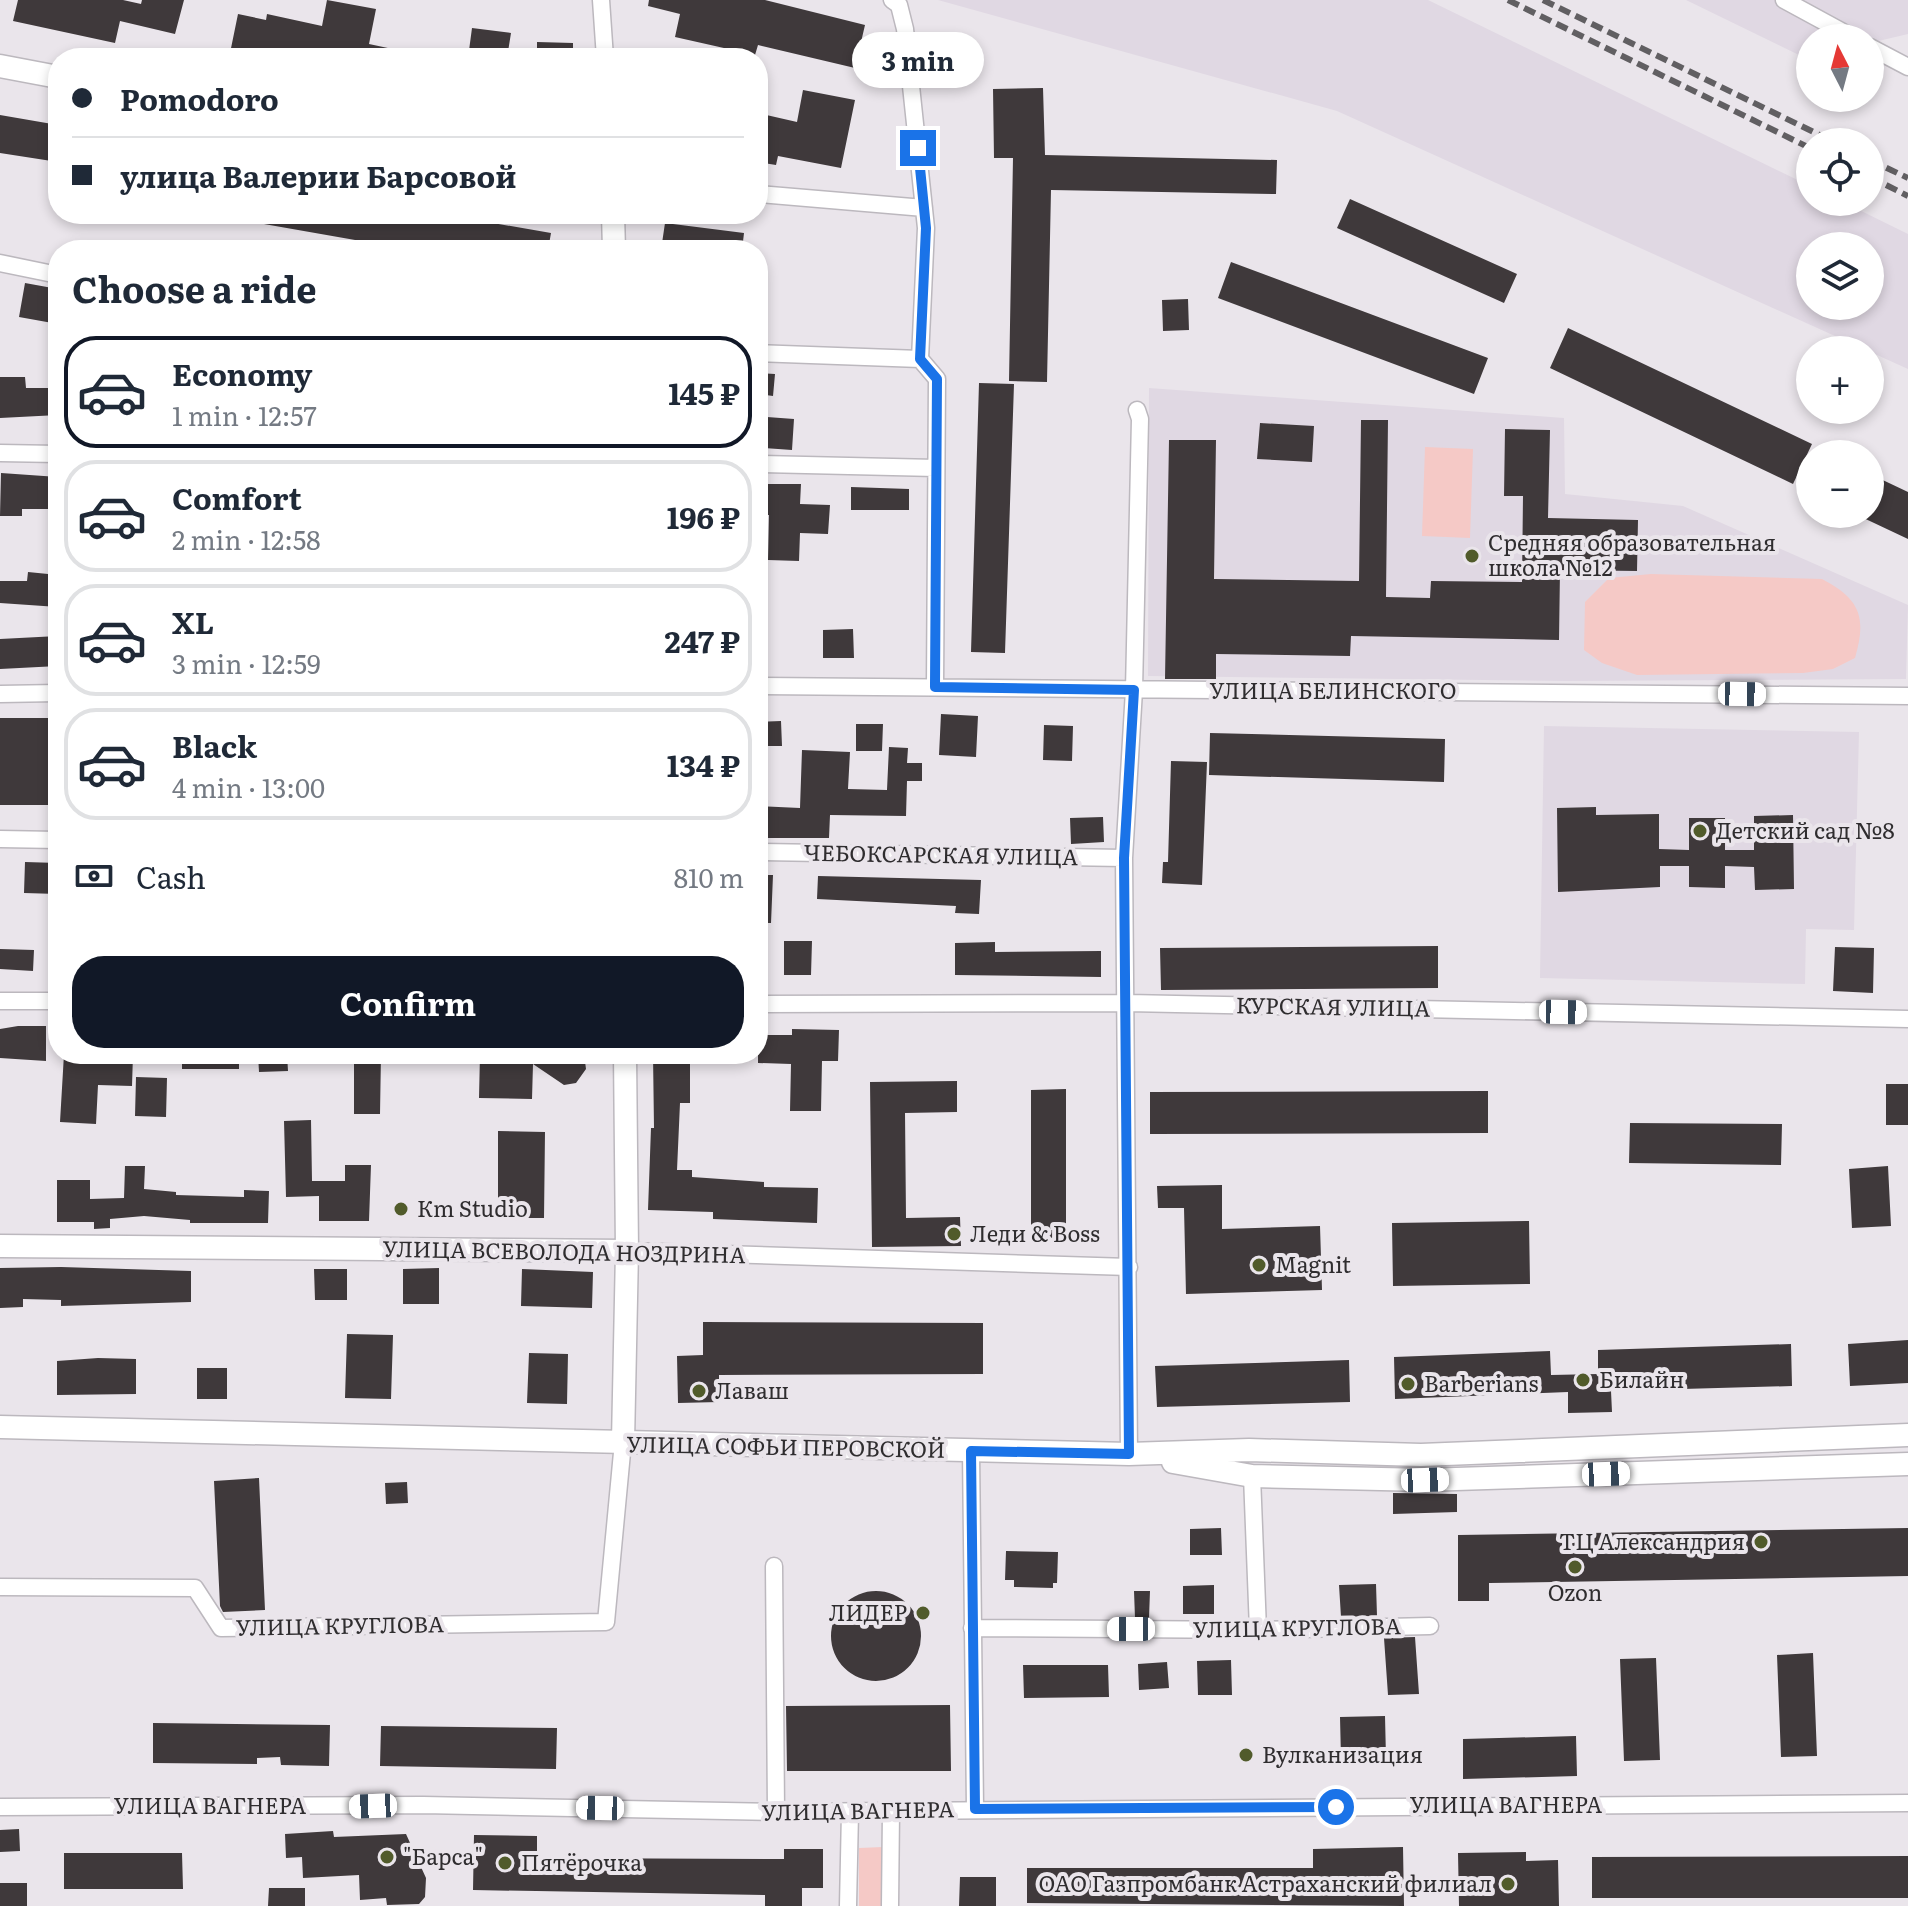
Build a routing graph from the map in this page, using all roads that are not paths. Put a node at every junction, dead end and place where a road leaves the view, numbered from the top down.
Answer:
1 (601, 0) edge
2 (892, 0) edge
3 (1784, 0) edge
4 (1828, 24) edge
5 (604, 48) edge
6 (1884, 54) edge
7 (0, 66) edge
8 (1908, 67) edge
9 (48, 75) edge
10 (768, 195) edge
11 (924, 208) junction
12 (0, 263) edge
13 (48, 273) edge
14 (768, 353) edge
15 (920, 359) junction
16 (1137, 410) dead end
17 (0, 453) edge
18 (48, 454) edge
19 (768, 464) edge
20 (936, 468) junction
21 (768, 686) edge
22 (935, 687) junction
23 (1134, 690) junction
24 (48, 693) edge
25 (0, 694) edge
26 (1908, 696) edge
27 (0, 839) edge
28 (48, 840) edge
29 (768, 852) edge
30 (1124, 858) junction
31 (0, 1001) edge
32 (48, 1001) edge
33 (1128, 1003) junction
34 (768, 1004) edge
35 (1908, 1019) edge
36 (625, 1064) edge
37 (0, 1246) edge
38 (627, 1251) junction
39 (1129, 1267) junction
40 (0, 1427) edge
41 (1908, 1435) edge
42 (623, 1442) junction
43 (971, 1451) junction
44 (1129, 1454) junction
45 (1908, 1464) edge
46 (1252, 1476) junction
47 (774, 1566) dead end
48 (0, 1587) edge
49 (1430, 1626) dead end
50 (972, 1628) junction
51 (1258, 1630) junction
52 (1908, 1803) edge
53 (0, 1807) edge
54 (975, 1809) junction
55 (891, 1811) junction
56 (776, 1812) junction
57 (850, 1812) junction
58 (848, 1906) edge
59 (890, 1906) edge

1 - 5 street
2 - 11 street
3 - 4 street
6 - 8 street
7 - 9 main road
10 - 11 street
11 - 15 street
12 - 13 street
14 - 15 street
15 - 20 street
16 - 23 street
17 - 18 street
19 - 20 street
20 - 22 street
21 - 22 street, УЛИЦА БЕЛИНСКОГО
22 - 23 street, УЛИЦА БЕЛИНСКОГО
23 - 26 street, УЛИЦА БЕЛИНСКОГО
23 - 30 street
24 - 25 street
27 - 28 street
29 - 30 street, ЧЕБОКСАРСКАЯ УЛИЦА
30 - 33 street
31 - 32 street
33 - 34 street, КУРСКАЯ УЛИЦА
33 - 35 street, КУРСКАЯ УЛИЦА
33 - 39 street
36 - 38 main road
37 - 38 main road, УЛИЦА ВСЕВОЛОДА НОЗДРИНА
38 - 39 street, УЛИЦА ВСЕВОЛОДА НОЗДРИНА
38 - 42 main road
39 - 44 street
40 - 42 main road, УЛИЦА СОФЬИ ПЕРОВСКОЙ
41 - 44 main road, УЛИЦА СОФЬИ ПЕРОВСКОЙ
42 - 43 main road, УЛИЦА СОФЬИ ПЕРОВСКОЙ
42 - 48 street, УЛИЦА КРУГЛОВА
43 - 44 main road, УЛИЦА СОФЬИ ПЕРОВСКОЙ
43 - 50 street
44 - 46 main road
45 - 46 main road
46 - 51 street
47 - 56 street
49 - 51 street, УЛИЦА КРУГЛОВА
50 - 51 street, УЛИЦА КРУГЛОВА
50 - 54 street
52 - 54 street, УЛИЦА ВАГНЕРА
53 - 56 street, УЛИЦА ВАГНЕРА
54 - 55 street, УЛИЦА ВАГНЕРА
55 - 57 street, УЛИЦА ВАГНЕРА
55 - 59 street
56 - 57 street, УЛИЦА ВАГНЕРА
57 - 58 street

